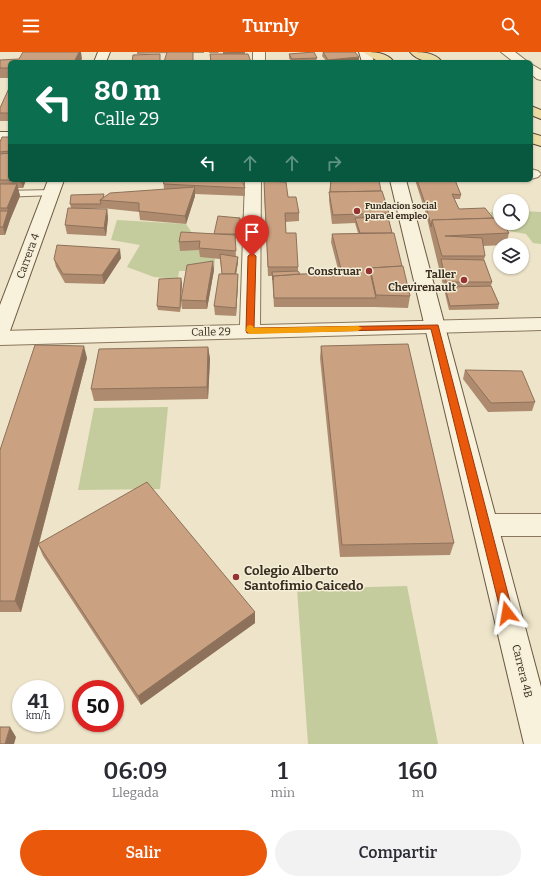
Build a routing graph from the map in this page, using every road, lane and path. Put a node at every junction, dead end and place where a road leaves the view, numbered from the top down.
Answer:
1 (369, 52) edge
2 (416, 52) edge
3 (508, 52) edge
4 (384, 60) edge
5 (432, 60) edge
6 (519, 60) edge
7 (533, 70) edge
8 (541, 76) edge
9 (254, 182) edge
10 (399, 182) edge
11 (54, 186) edge
12 (0, 194) edge
13 (541, 324) edge
14 (435, 326) junction
15 (0, 331) edge
16 (250, 331) junction
17 (0, 338) edge
18 (485, 525) junction
19 (541, 525) edge
20 (540, 744) edge

1 - 4 main road
2 - 5 main road
3 - 6 main road
7 - 8 main road
9 - 16 main road
10 - 14 main road, Carrera 4B
11 - 12 lane
11 - 15 main road, Carrera 4
13 - 14 main road, Calle 29
14 - 16 main road, Calle 29
14 - 18 main road, Carrera 4B
16 - 17 main road, Calle 29
18 - 19 main road
18 - 20 main road, Carrera 4B

